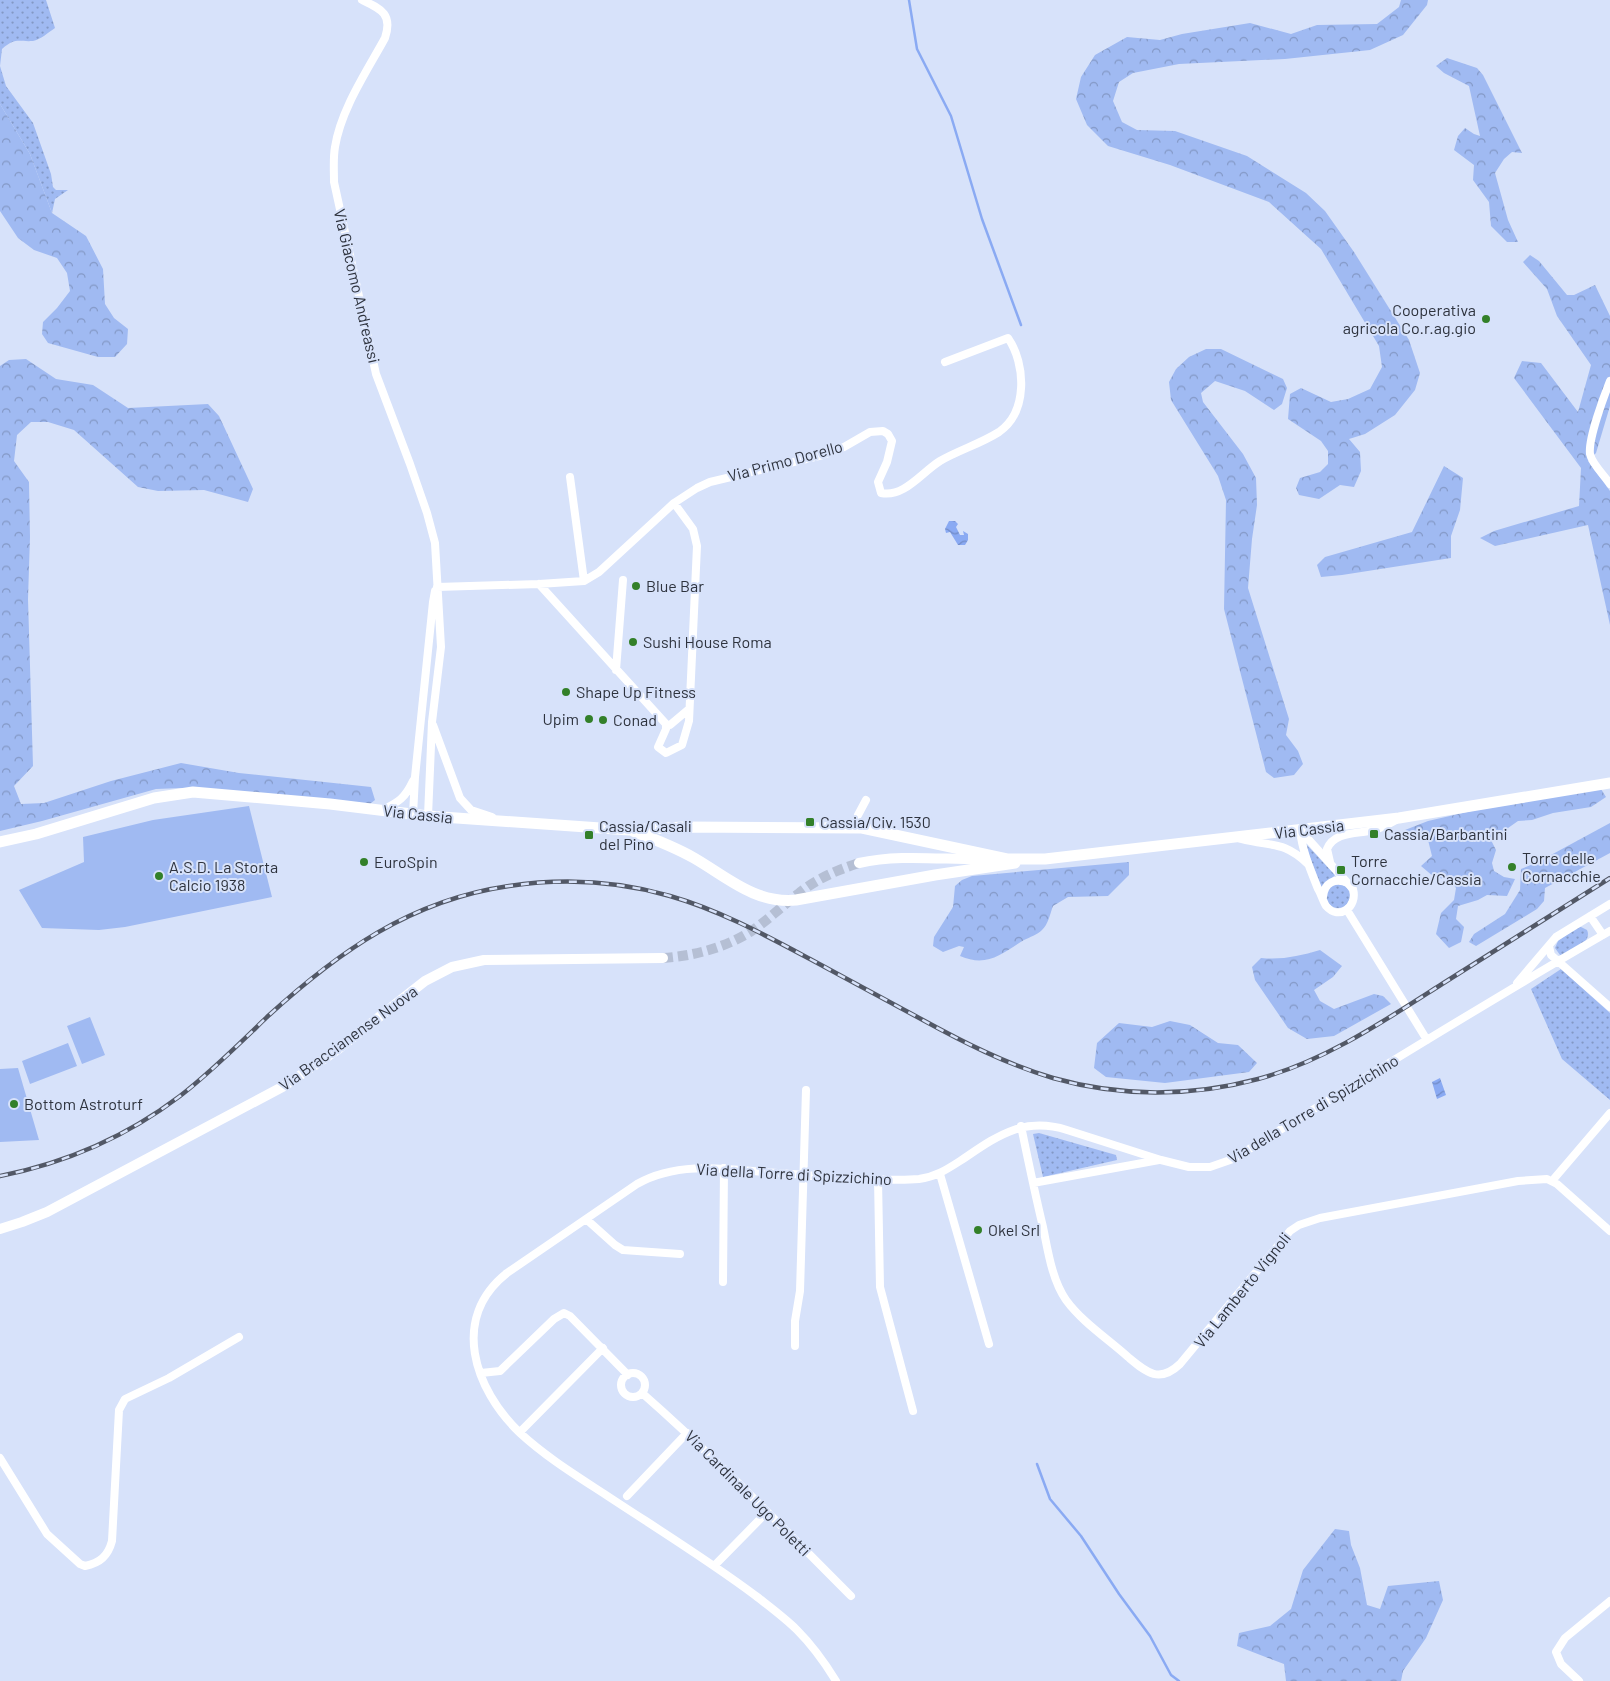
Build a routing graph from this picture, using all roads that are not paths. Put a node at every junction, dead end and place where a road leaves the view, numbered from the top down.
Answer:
1 (362, 0) edge
2 (945, 362) dead end
3 (1610, 381) edge
4 (570, 477) dead end
5 (1610, 484) edge
6 (674, 503) junction
7 (623, 580) dead end
8 (584, 581) junction
9 (539, 584) junction
10 (437, 587) junction
11 (446, 587) junction
12 (438, 597) junction
13 (616, 670) junction
14 (688, 709) junction
15 (432, 722) junction
16 (666, 724) junction
17 (418, 756) junction
18 (430, 757) junction
19 (445, 758) junction
20 (415, 777) junction
21 (1610, 783) edge
22 (866, 800) dead end
23 (380, 810) junction
24 (413, 815) junction
25 (428, 816) junction
26 (858, 816) dead end
27 (1399, 818) junction
28 (513, 823) junction
29 (630, 830) junction
30 (1300, 830) junction
31 (1237, 838) junction
32 (0, 842) edge
33 (1006, 859) junction
34 (1045, 859) junction
35 (859, 863) tunnel mouth
36 (1308, 864) junction
37 (1332, 866) junction
38 (1350, 885) junction
39 (1323, 899) junction
40 (1610, 904) edge
41 (1347, 910) junction
42 (1590, 916) junction
43 (1606, 933) edge
44 (1549, 946) junction
45 (663, 958) tunnel mouth
46 (1558, 960) junction
47 (1511, 990) junction
48 (1610, 1007) edge
49 (1426, 1040) junction
50 (806, 1090) dead end
51 (1610, 1114) edge
52 (1021, 1126) junction
53 (1161, 1160) junction
54 (724, 1168) junction
55 (940, 1174) junction
56 (803, 1175) junction
57 (878, 1180) junction
58 (1552, 1181) junction
59 (1033, 1183) junction
60 (586, 1219) junction
61 (0, 1229) edge
62 (1610, 1232) edge
63 (680, 1254) dead end
64 (723, 1282) dead end
65 (239, 1337) dead end
66 (989, 1344) dead end
67 (795, 1346) dead end
68 (603, 1348) junction
69 (481, 1373) junction
70 (628, 1374) junction
71 (642, 1393) junction
72 (913, 1411) dead end
73 (520, 1432) junction
74 (687, 1433) junction
75 (0, 1458) edge
76 (627, 1496) dead end
77 (767, 1512) junction
78 (714, 1566) junction
79 (851, 1596) dead end
80 (1610, 1601) edge
81 (836, 1681) edge
82 (1579, 1681) edge

1 - 10 street, Via Giacomo Andreassi
2 - 6 street, Via Primo Dorello
3 - 5 street
4 - 8 street
6 - 8 street, Via Primo Dorello
6 - 14 street
7 - 13 street
8 - 9 street
9 - 11 street
9 - 13 street
10 - 11 street
10 - 12 street, Via Giacomo Andreassi
10 - 17 street, Via Giacomo Andreassi
11 - 12 street
12 - 15 street, Via Giacomo Andreassi
13 - 16 street
14 - 16 street
14 - 16 street
15 - 18 street, Via Giacomo Andreassi
15 - 19 street, Via Giacomo Andreassi
17 - 18 street
17 - 20 street, Via Giacomo Andreassi
18 - 19 street
18 - 25 street, Via Giacomo Andreassi
19 - 28 street, Via Giacomo Andreassi
20 - 23 street, Via Giacomo Andreassi
20 - 24 street, Via Giacomo Andreassi
21 - 27 main road, Via Cassia
22 - 26 street
23 - 24 main road, Via Cassia
23 - 32 main road, Via Cassia
24 - 25 main road, Via Cassia
25 - 28 main road, Via Cassia
27 - 30 main road, Via Cassia
27 - 37 street
28 - 29 main road, Via Cassia
29 - 33 main road, Via Cassia
29 - 34 main road
30 - 31 main road, Via Cassia
30 - 36 street
30 - 37 street
31 - 34 main road, Via Cassia
31 - 36 street
33 - 34 main road, Via Cassia
33 - 35 main road
36 - 39 street
37 - 38 street
38 - 39 street
38 - 41 street
39 - 41 street
40 - 42 street, Via della Torre di Spizzichino
41 - 49 street
42 - 43 street
42 - 44 street, Via della Torre di Spizzichino
43 - 46 street, Via della Torre di Spizzichino
44 - 46 street
44 - 47 street, Via della Torre di Spizzichino
45 - 61 main road, Via Braccianense Nuova
46 - 47 street, Via della Torre di Spizzichino
46 - 48 street
47 - 49 street, Via della Torre di Spizzichino
49 - 53 street, Via della Torre di Spizzichino
50 - 56 street
51 - 58 street
52 - 53 street, Via della Torre di Spizzichino
52 - 55 street, Via della Torre di Spizzichino
52 - 59 street, Via Lamberto Vignoli
53 - 59 street
54 - 56 street, Via della Torre di Spizzichino
54 - 60 street, Via della Torre di Spizzichino
54 - 64 street
55 - 57 street, Via della Torre di Spizzichino
55 - 66 street
56 - 57 street, Via della Torre di Spizzichino
56 - 67 street
57 - 72 street
58 - 59 street, Via Lamberto Vignoli
58 - 62 street
60 - 63 street
60 - 69 street, Via della Torre di Spizzichino
65 - 75 street
68 - 69 street, Via Cardinale Ugo Poletti
68 - 70 street, Via Cardinale Ugo Poletti
68 - 73 street
69 - 73 street, Via della Torre di Spizzichino
70 - 71 street, Via Cardinale Ugo Poletti
70 - 71 street
71 - 74 street, Via Cardinale Ugo Poletti
73 - 78 street, Via della Torre di Spizzichino
74 - 76 street
74 - 77 street, Via Cardinale Ugo Poletti
77 - 78 street
77 - 79 street, Via Cardinale Ugo Poletti
78 - 81 street, Via della Torre di Spizzichino
80 - 82 street

